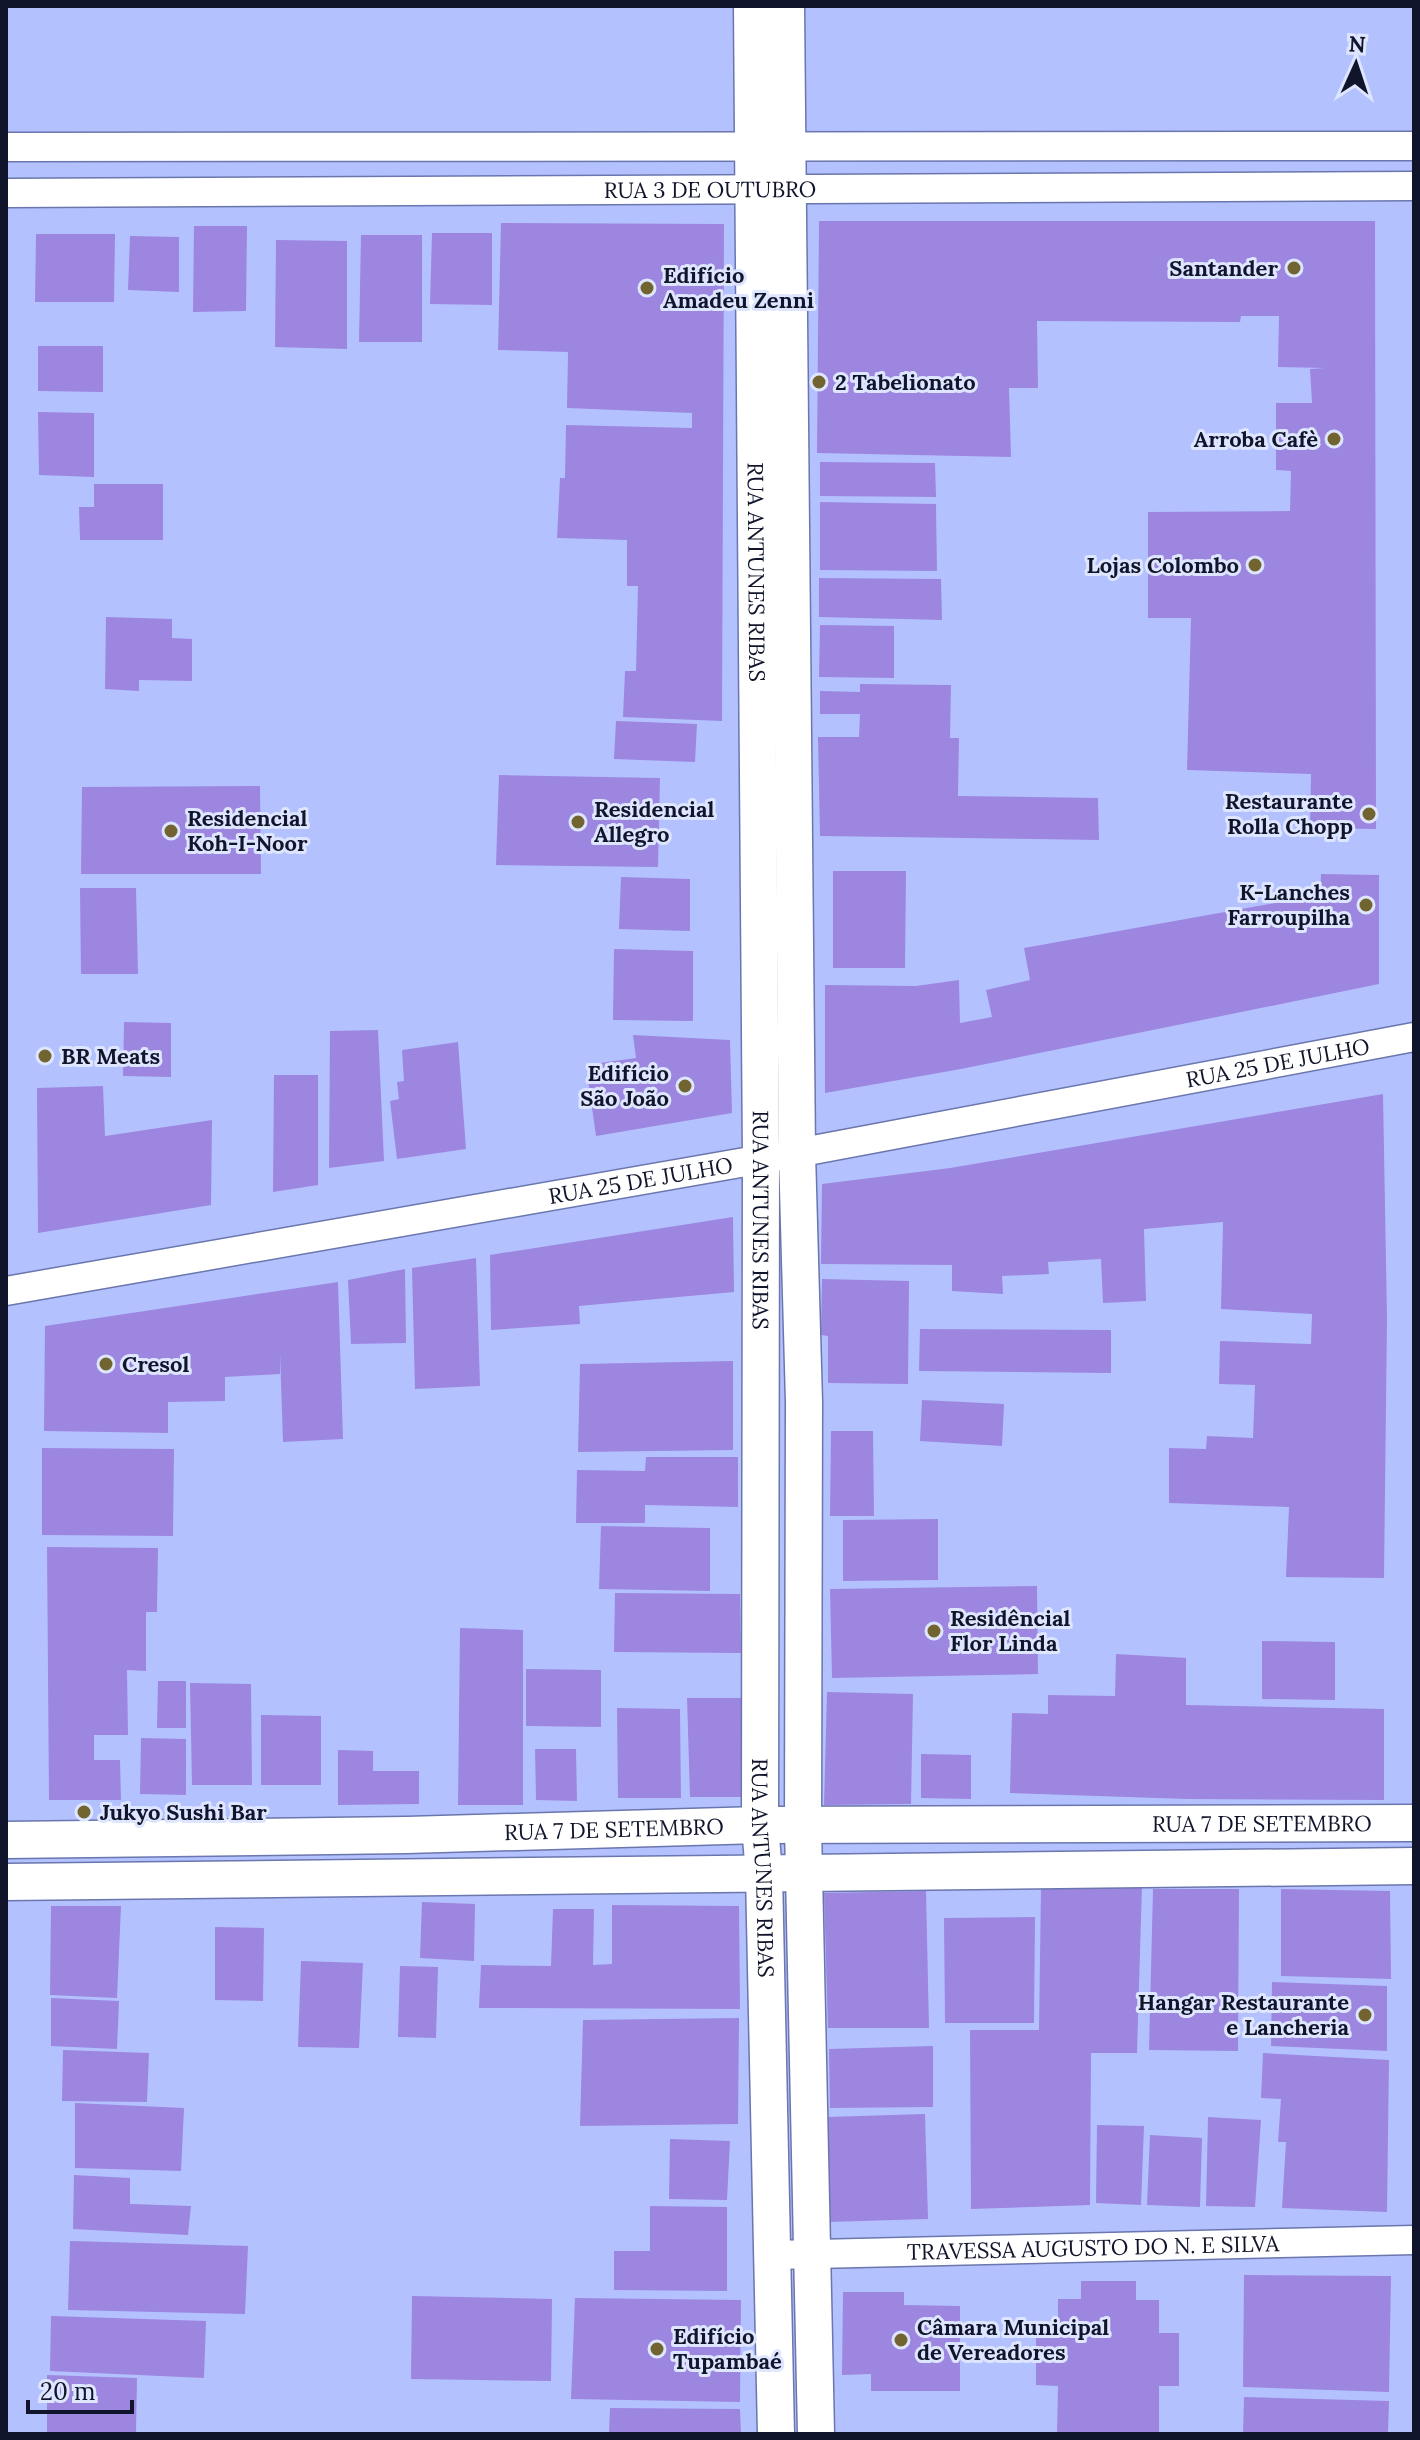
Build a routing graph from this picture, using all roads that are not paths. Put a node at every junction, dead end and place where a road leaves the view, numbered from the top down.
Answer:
1 (752, 6) edge
2 (786, 6) edge
3 (1414, 146) edge
4 (6, 147) edge
5 (770, 149) junction
6 (1414, 186) edge
7 (771, 190) junction
8 (6, 193) edge
9 (776, 727) junction
10 (1414, 1037) edge
11 (797, 1153) junction
12 (761, 1159) junction
13 (6, 1291) edge
14 (761, 1401) junction
15 (804, 1402) junction
16 (1414, 1823) edge
17 (760, 1825) junction
18 (1107, 1826) junction
19 (803, 1827) junction
20 (407, 1835) junction
21 (6, 1840) edge
22 (1414, 1866) edge
23 (1109, 1870) junction
24 (764, 1874) junction
25 (805, 1875) junction
26 (411, 1878) junction
27 (6, 1882) edge
28 (1414, 2240) edge
29 (773, 2255) junction
30 (811, 2255) junction
31 (776, 2421) edge
32 (816, 2421) edge

1 - 5 street, RUA ANTUNES RIBAS
2 - 5 street, RUA ANTUNES RIBAS
3 - 5 street, RUA 3 DE OUTUBRO
4 - 5 street, RUA 3 DE OUTUBRO
5 - 7 street, RUA ANTUNES RIBAS
6 - 7 street, RUA 3 DE OUTUBRO
7 - 8 street, RUA 3 DE OUTUBRO
7 - 9 street, RUA ANTUNES RIBAS
9 - 11 street, RUA ANTUNES RIBAS
9 - 12 street, RUA ANTUNES RIBAS
10 - 11 street, RUA 25 DE JULHO
11 - 12 street, RUA 25 DE JULHO
11 - 15 street, RUA ANTUNES RIBAS
12 - 13 street, RUA 25 DE JULHO
12 - 14 street, RUA ANTUNES RIBAS
14 - 15 street
14 - 17 street, RUA ANTUNES RIBAS
15 - 19 street, RUA ANTUNES RIBAS
16 - 18 street, RUA 7 DE SETEMBRO
17 - 19 street, RUA 7 DE SETEMBRO
17 - 20 street, RUA 7 DE SETEMBRO
17 - 24 street, RUA ANTUNES RIBAS
18 - 19 street, RUA 7 DE SETEMBRO
18 - 23 street
19 - 25 street, RUA ANTUNES RIBAS
20 - 21 street, RUA 7 DE SETEMBRO
20 - 26 street
22 - 23 street, RUA 7 DE SETEMBRO
23 - 25 street, RUA 7 DE SETEMBRO
24 - 25 street, RUA 7 DE SETEMBRO
24 - 26 street, RUA 7 DE SETEMBRO
24 - 29 street, RUA ANTUNES RIBAS
25 - 30 street, RUA ANTUNES RIBAS
26 - 27 street, RUA 7 DE SETEMBRO
28 - 30 street, TRAVESSA AUGUSTO DO N. E SILVA
29 - 30 street, TRAVESSA AUGUSTO DO N. E SILVA
29 - 31 street, RUA ANTUNES RIBAS
30 - 32 street, RUA ANTUNES RIBAS
31 - 32 street

